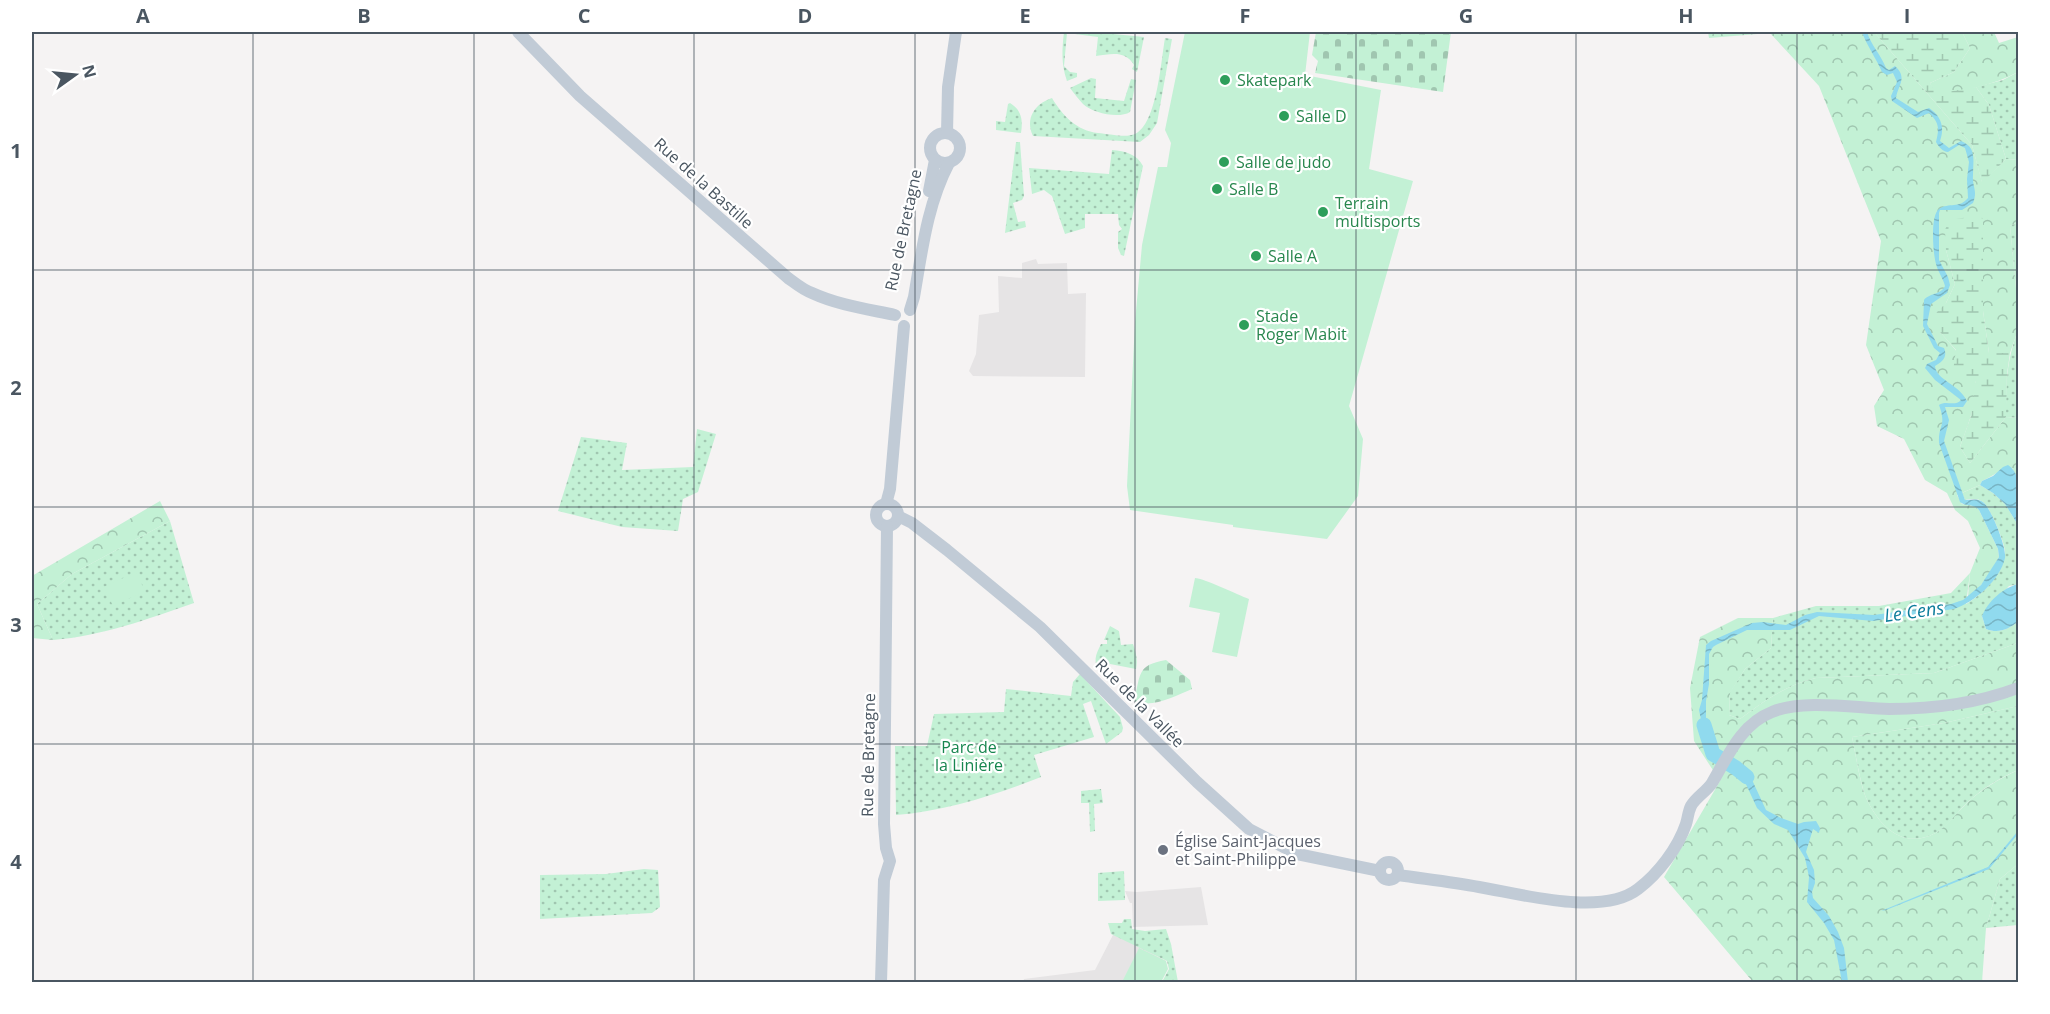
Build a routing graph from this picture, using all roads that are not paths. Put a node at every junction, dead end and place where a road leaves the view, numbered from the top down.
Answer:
1 (518, 32) edge
2 (956, 32) edge
3 (947, 133) junction
4 (935, 160) junction
5 (949, 163) junction
6 (934, 189) junction
7 (903, 310) junction
8 (886, 504) junction
9 (898, 516) junction
10 (887, 526) junction
11 (2019, 687) edge
12 (881, 982) edge

1 - 7 street, Rue de la Bastille
2 - 3 street
3 - 4 street
3 - 5 street
4 - 5 street
4 - 6 street, Rue de Bretagne
5 - 6 street, Rue de Bretagne
6 - 7 street, Rue de Bretagne
7 - 8 street
8 - 9 street
8 - 10 street
9 - 10 street
9 - 11 street, Rue de la Vallée
10 - 12 street, Rue de Bretagne

